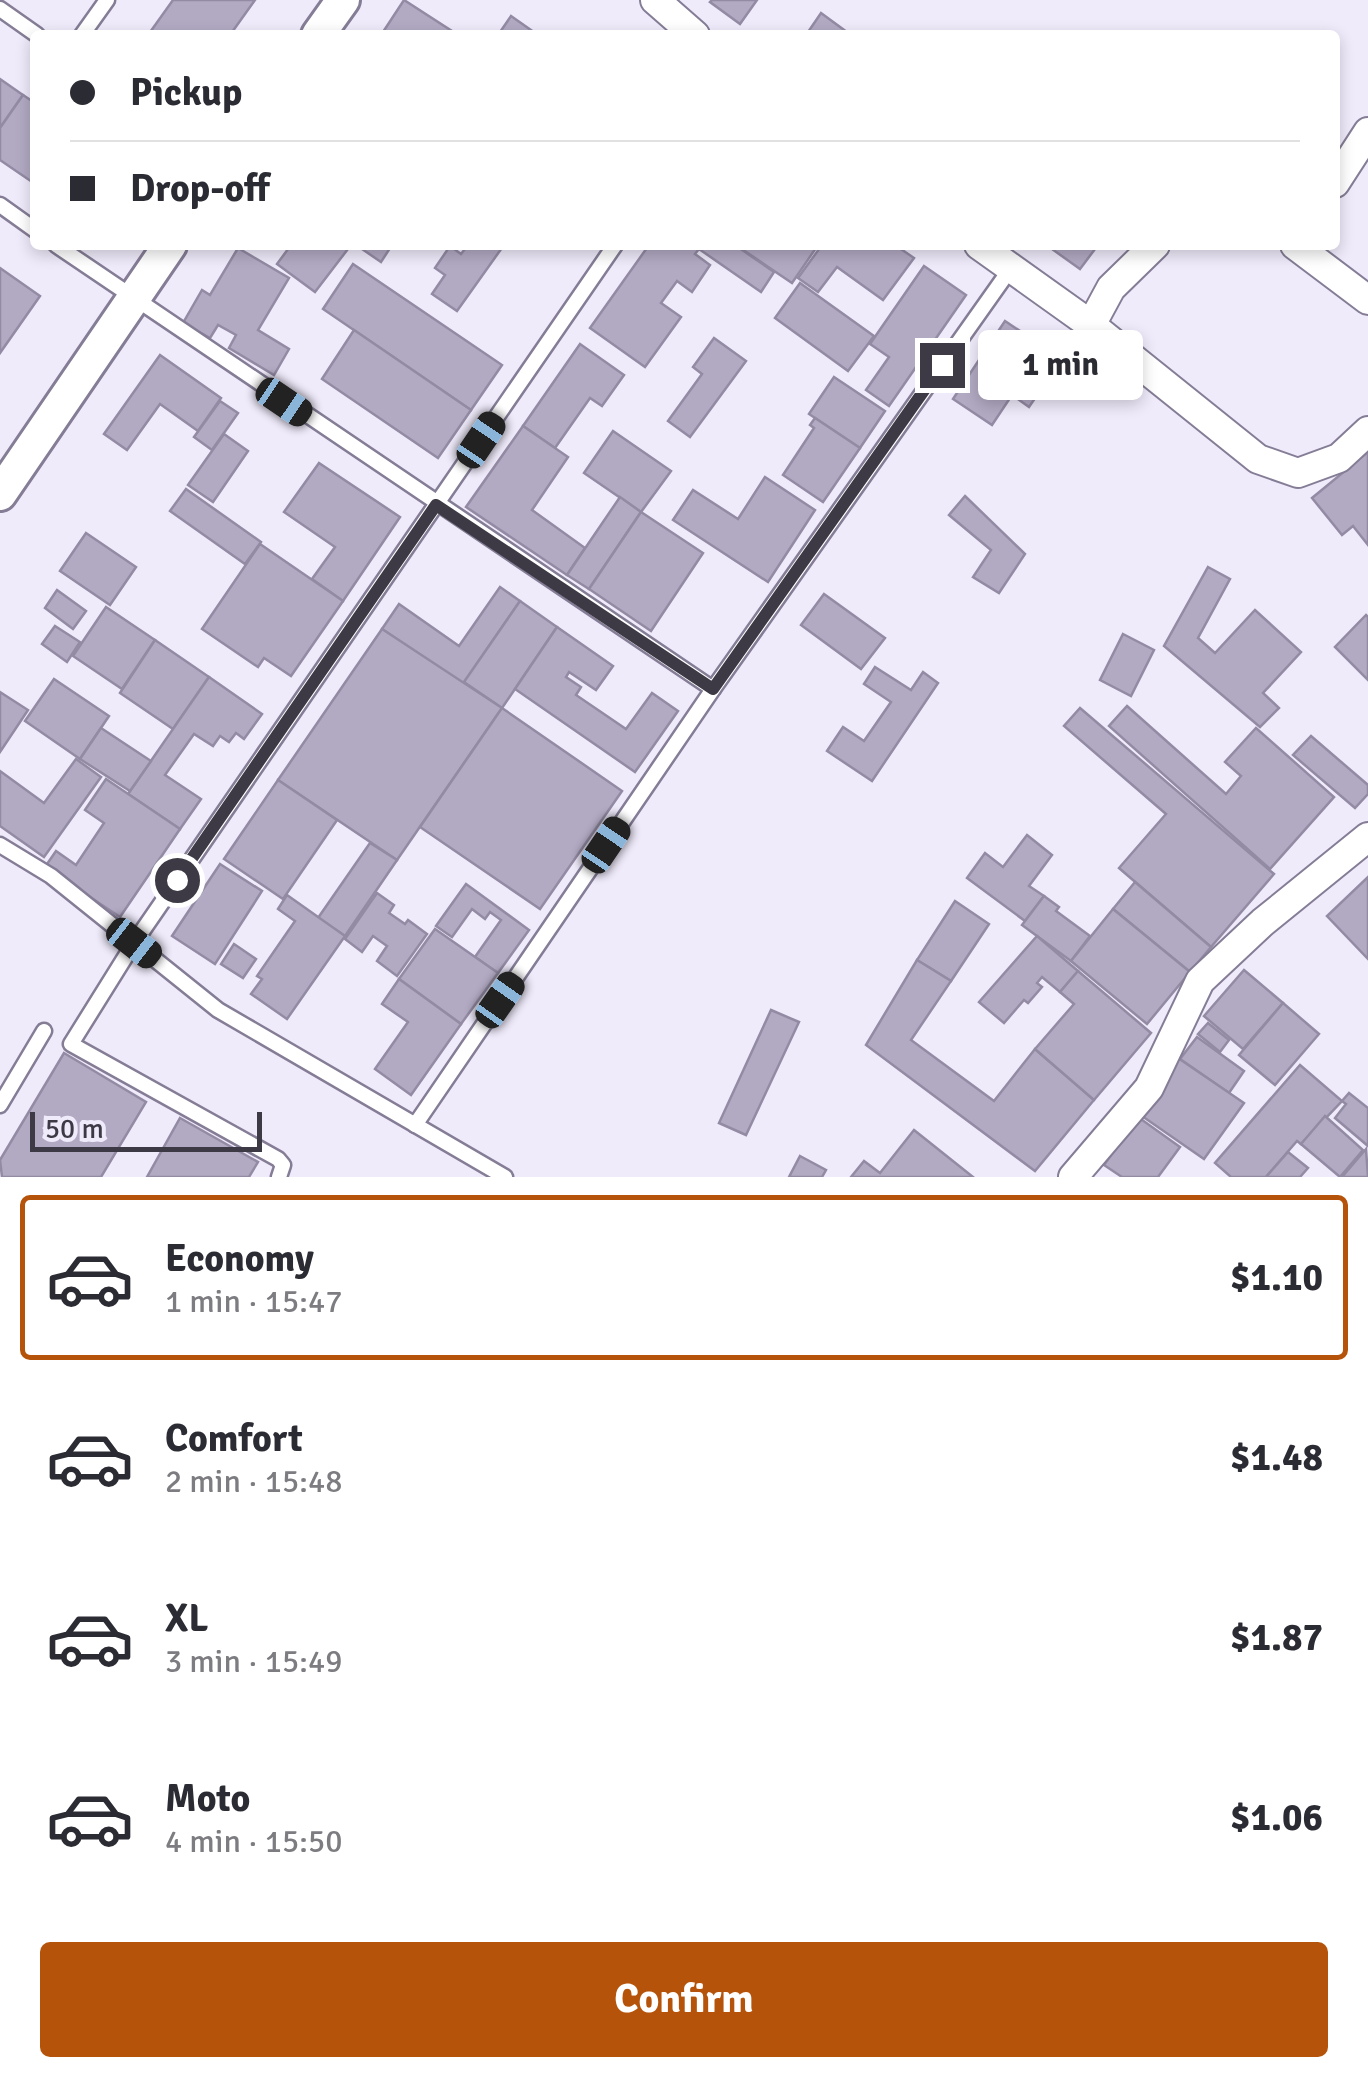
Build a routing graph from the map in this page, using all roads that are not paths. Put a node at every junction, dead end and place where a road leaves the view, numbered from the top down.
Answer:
1 (107, 0) edge
2 (343, 0) edge
3 (655, 0) edge
4 (0, 9) edge
5 (30, 30) edge
6 (86, 30) edge
7 (322, 30) edge
8 (689, 30) edge
9 (1368, 132) edge
10 (1340, 174) edge
11 (0, 205) edge
12 (30, 226) edge
13 (63, 250) edge
14 (166, 250) edge
15 (612, 250) edge
16 (986, 250) edge
17 (1150, 250) edge
18 (1303, 250) edge
19 (1011, 268) junction
20 (132, 299) junction
21 (1368, 300) edge
22 (1092, 325) junction
23 (1368, 431) edge
24 (0, 494) edge
25 (436, 505) junction
26 (713, 689) junction
27 (1368, 837) edge
28 (0, 845) edge
29 (134, 943) junction
30 (44, 1031) dead end
31 (0, 1106) edge
32 (415, 1125) junction
33 (279, 1177) edge
34 (505, 1177) edge
35 (1073, 1177) edge

1 - 6 lane
2 - 7 street
3 - 8 street
4 - 5 lane
9 - 10 street
11 - 12 lane
13 - 20 lane
14 - 20 street
15 - 25 lane
16 - 19 street
17 - 22 street
18 - 21 street
19 - 22 street
19 - 26 lane
20 - 24 street
20 - 25 lane
22 - 23 street
25 - 26 lane
25 - 29 lane
26 - 32 lane
27 - 35 street
28 - 29 lane
29 - 32 lane
29 - 33 lane
30 - 31 lane
32 - 34 lane

